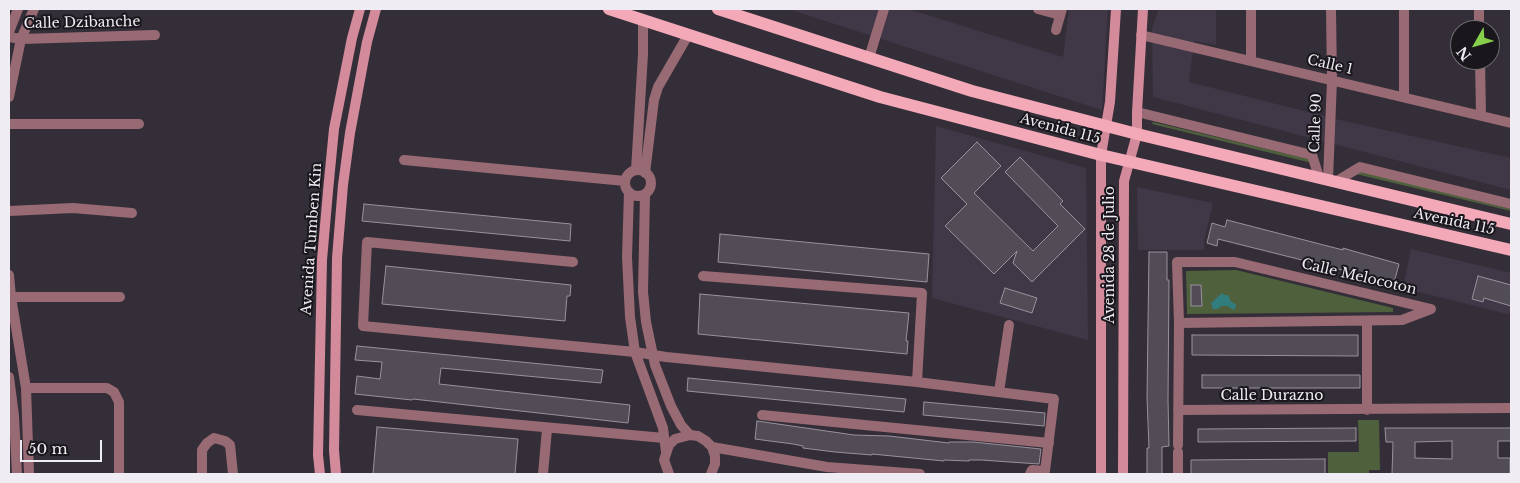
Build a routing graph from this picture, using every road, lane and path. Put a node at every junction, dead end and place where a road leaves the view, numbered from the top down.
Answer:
1 (18, 9) edge
2 (34, 9) edge
3 (360, 9) edge
4 (376, 9) edge
5 (609, 9) edge
6 (718, 9) edge
7 (884, 9) edge
8 (1038, 9) edge
9 (1116, 9) edge
10 (1143, 9) edge
11 (1251, 9) edge
12 (1331, 9) edge
13 (1404, 9) edge
14 (1061, 12) edge
15 (643, 21) junction
16 (1056, 30) dead end
17 (9, 32) edge
18 (156, 35) dead end
19 (688, 35) junction
20 (1142, 35) junction
21 (9, 37) edge
22 (21, 39) junction
23 (869, 58) junction
24 (1251, 61) junction
25 (1480, 70) edge
26 (1332, 80) junction
27 (1404, 97) junction
28 (9, 98) edge
29 (1136, 112) junction
30 (1481, 115) junction
31 (1511, 123) edge
32 (9, 124) edge
33 (139, 124) dead end
34 (1105, 124) junction
35 (1137, 134) junction
36 (1100, 155) junction
37 (404, 160) dead end
38 (1129, 162) junction
39 (640, 171) junction
40 (1328, 179) junction
41 (625, 180) junction
42 (629, 192) junction
43 (646, 194) junction
44 (1511, 204) edge
45 (9, 211) edge
46 (132, 213) dead end
47 (1511, 224) edge
48 (1511, 250) edge
49 (573, 262) dead end
50 (9, 275) edge
51 (703, 276) dead end
52 (10, 297) edge
53 (120, 297) dead end
54 (1367, 321) junction
55 (1179, 323) junction
56 (1008, 325) dead end
57 (635, 352) junction
58 (653, 355) junction
59 (9, 377) edge
60 (917, 382) junction
61 (26, 388) junction
62 (999, 392) junction
63 (1511, 408) edge
64 (357, 410) dead end
65 (1178, 410) junction
66 (1367, 410) junction
67 (762, 415) dead end
68 (12, 416) edge
69 (547, 428) junction
70 (690, 435) junction
71 (664, 438) junction
72 (1049, 444) junction
73 (712, 447) junction
74 (666, 452) junction
75 (827, 471) edge
76 (17, 474) edge
77 (30, 474) edge
78 (119, 474) edge
79 (202, 474) edge
80 (233, 474) edge
81 (320, 474) edge
82 (336, 474) edge
83 (543, 474) edge
84 (669, 474) edge
85 (711, 474) edge
86 (915, 474) edge
87 (1030, 474) edge
88 (1101, 474) edge
89 (1123, 474) edge
90 (1178, 474) edge

1 - 17 street
2 - 22 street
3 - 81 main road, Avenida Tumben Kin
4 - 82 main road, Avenida Tumben Kin
5 - 15 main road, Avenida 115
6 - 23 main road, Avenida 115
7 - 23 street
8 - 14 street
9 - 34 main road, Avenida 28 de Julio
10 - 20 main road, Avenida 28 de Julio
11 - 24 street
12 - 26 street, Calle 90
13 - 27 street
14 - 16 street
15 - 19 main road, Avenida 115
15 - 39 street
18 - 22 street, Calle Dzibanche
19 - 36 main road, Avenida 115
19 - 39 street
20 - 24 street, Calle 1
20 - 29 main road, Avenida 28 de Julio
21 - 22 street, Calle Dzibanche
22 - 28 street
23 - 34 main road, Avenida 115
24 - 26 street, Calle 1
25 - 30 street
26 - 27 street, Calle 1
26 - 40 street, Calle 90
27 - 30 street, Calle 1
29 - 35 main road, Avenida 28 de Julio
29 - 40 street
30 - 31 street, Calle 1
32 - 33 street
34 - 35 main road, Avenida 115
34 - 36 main road, Avenida 28 de Julio
35 - 38 main road, Avenida 28 de Julio
35 - 40 main road, Avenida 115
36 - 38 main road, Avenida 115
36 - 88 main road, Avenida 28 de Julio
37 - 41 street
38 - 48 main road, Avenida 115
38 - 89 main road, Avenida 28 de Julio
39 - 41 street
39 - 43 street
40 - 44 street
40 - 47 main road, Avenida 115
41 - 42 street
42 - 43 street
42 - 57 street
43 - 58 street
45 - 46 street
49 - 57 street
50 - 52 street
51 - 60 street
52 - 53 street
52 - 61 street
54 - 55 street, Calle Melocoton
54 - 55 street, Calle Melocoton
54 - 66 street
55 - 65 street
56 - 62 street
57 - 58 street
57 - 71 street
58 - 60 street
58 - 70 street
59 - 68 street
60 - 62 street
61 - 77 street
61 - 78 street
62 - 72 street
63 - 66 street, Calle Durazno
64 - 69 street
65 - 66 street, Calle Durazno
65 - 90 street
67 - 72 street
68 - 76 street
69 - 71 street
69 - 83 street
70 - 73 street
70 - 74 street
71 - 74 street
72 - 87 street
73 - 75 street
73 - 85 street
74 - 84 street
75 - 86 street
79 - 80 street

